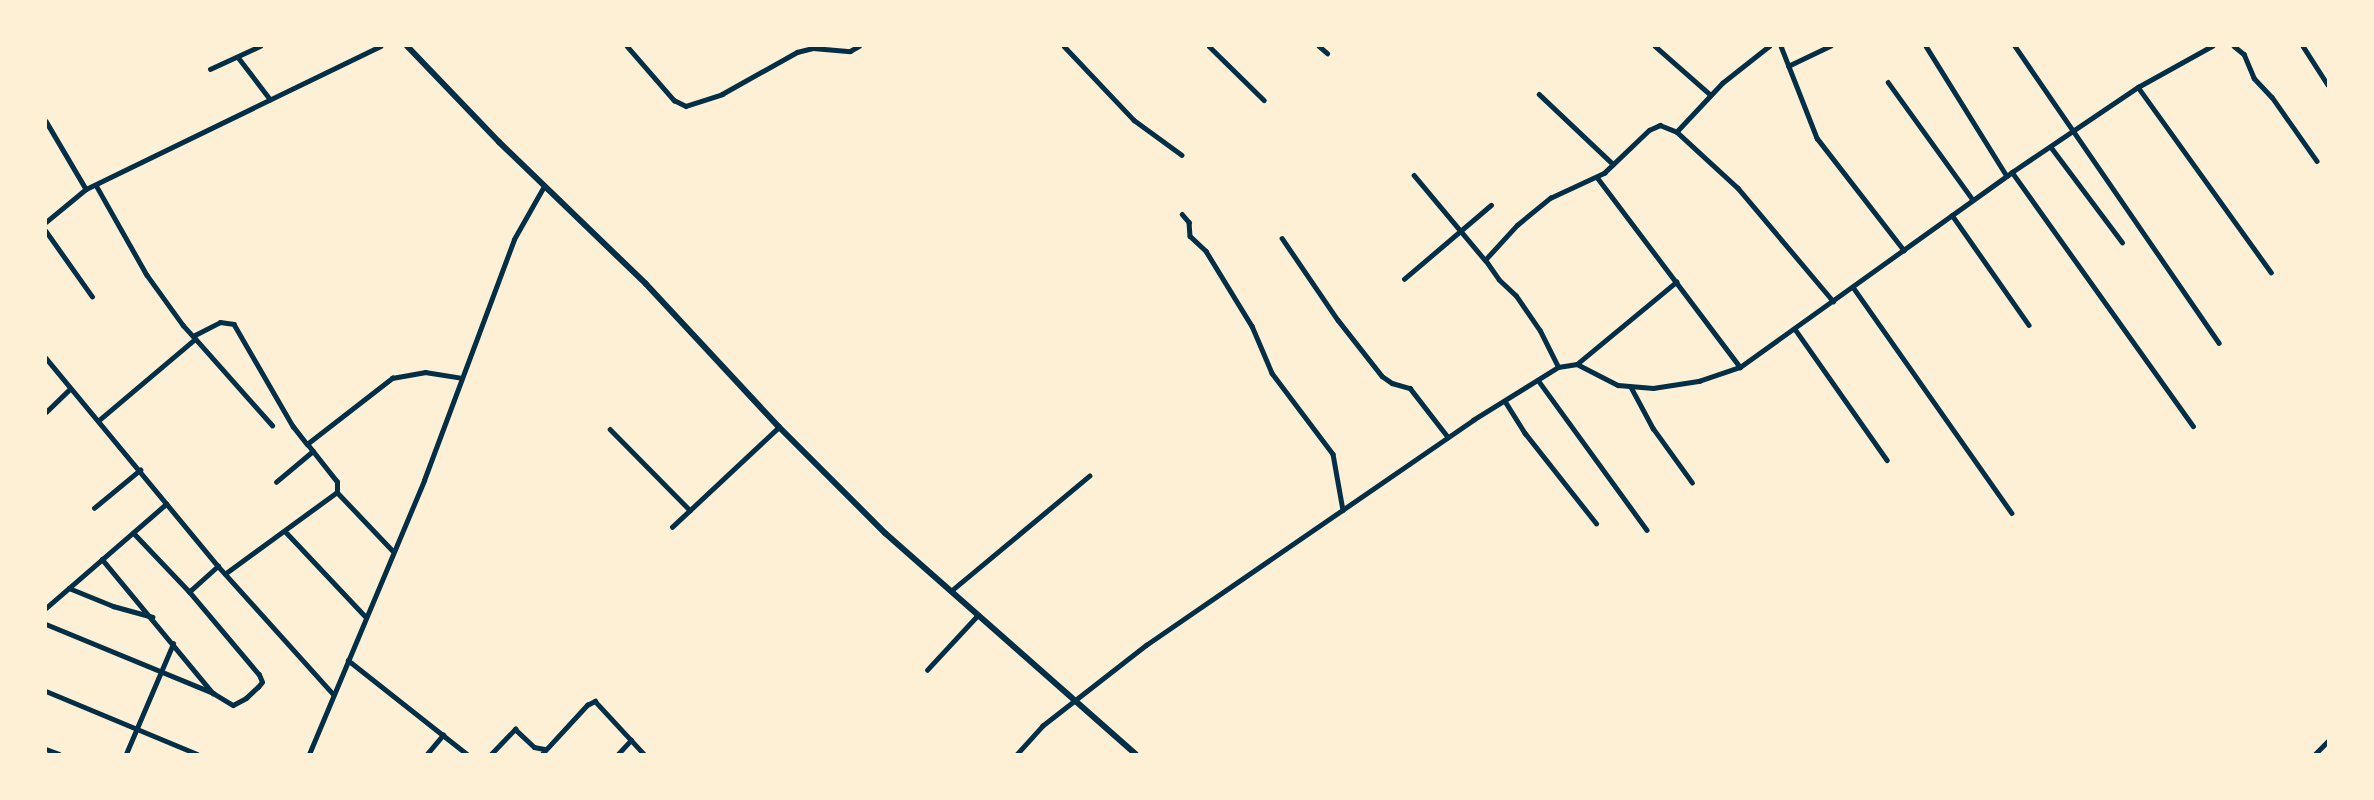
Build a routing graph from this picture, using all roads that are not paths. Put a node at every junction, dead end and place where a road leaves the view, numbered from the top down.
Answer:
1 (260, 46) edge
2 (380, 46) edge
3 (407, 46) edge
4 (627, 46) edge
5 (859, 46) edge
6 (1064, 46) edge
7 (1209, 46) edge
8 (1320, 46) edge
9 (1655, 46) edge
10 (1770, 46) edge
11 (1781, 46) edge
12 (1830, 46) edge
13 (1926, 46) edge
14 (2015, 46) edge
15 (2212, 46) edge
16 (2234, 46) edge
17 (2303, 46) edge
18 (1327, 53) dead end
19 (238, 57) junction
20 (1788, 66) junction
21 (210, 69) dead end
22 (1888, 82) dead end
23 (2329, 85) edge
24 (2138, 87) junction
25 (1539, 94) dead end
26 (1711, 95) junction
27 (270, 99) junction
28 (1264, 100) dead end
29 (46, 121) edge
30 (1676, 132) junction
31 (2074, 132) junction
32 (2051, 147) junction
33 (1182, 155) dead end
34 (2317, 160) dead end
35 (1613, 164) junction
36 (2010, 174) junction
37 (1414, 176) dead end
38 (1597, 177) junction
39 (96, 185) junction
40 (544, 186) junction
41 (86, 189) junction
42 (1973, 201) junction
43 (1491, 205) dead end
44 (1182, 214) dead end
45 (1952, 215) junction
46 (46, 222) edge
47 (46, 232) edge
48 (1461, 232) junction
49 (1282, 238) dead end
50 (2122, 242) dead end
51 (1904, 250) junction
52 (1485, 260) junction
53 (2271, 272) dead end
54 (1404, 279) dead end
55 (1676, 282) junction
56 (1853, 287) junction
57 (92, 296) dead end
58 (1833, 301) junction
59 (2029, 325) dead end
60 (1795, 328) junction
61 (194, 337) junction
62 (2219, 342) dead end
63 (46, 358) edge
64 (1577, 365) junction
65 (1558, 367) junction
66 (1740, 367) junction
67 (462, 378) junction
68 (1538, 380) junction
69 (1631, 387) junction
70 (70, 389) junction
71 (1505, 401) junction
72 (46, 412) edge
73 (98, 421) junction
74 (272, 425) dead end
75 (2193, 426) dead end
76 (779, 427) junction
77 (610, 429) dead end
78 (1448, 437) junction
79 (307, 444) junction
80 (313, 451) junction
81 (1887, 460) dead end
82 (140, 470) junction
83 (1089, 476) dead end
84 (275, 482) dead end
85 (1692, 482) dead end
86 (337, 492) junction
87 (166, 504) junction
88 (94, 508) dead end
89 (690, 510) junction
90 (1343, 510) junction
91 (2012, 513) dead end
92 (1596, 523) dead end
93 (672, 527) dead end
94 (285, 530) junction
95 (1647, 530) dead end
96 (133, 533) junction
97 (393, 551) junction
98 (102, 559) junction
99 (218, 566) junction
100 (226, 573) junction
101 (69, 588) junction
102 (951, 591) junction
103 (190, 592) junction
104 (46, 608) edge
105 (979, 614) junction
106 (153, 617) junction
107 (366, 617) junction
108 (46, 624) edge
109 (173, 644) junction
110 (348, 660) junction
111 (927, 670) dead end
112 (159, 672) junction
113 (46, 691) edge
114 (213, 693) junction
115 (334, 695) junction
116 (1076, 698) junction
117 (137, 727) junction
118 (443, 735) junction
119 (631, 740) junction
120 (2329, 741) edge
121 (548, 747) junction
122 (46, 751) edge
123 (59, 754) edge
124 (126, 754) edge
125 (197, 754) edge
126 (309, 754) edge
127 (427, 754) edge
128 (467, 754) edge
129 (491, 754) edge
130 (541, 754) edge
131 (618, 754) edge
132 (644, 754) edge
133 (1017, 754) edge
134 (1136, 754) edge
135 (2315, 754) edge

1 - 19 street
2 - 27 street
3 - 40 main road
4 - 5 street
6 - 33 street
7 - 28 street
8 - 18 street
9 - 26 street
10 - 26 street
11 - 20 street
12 - 20 street
13 - 36 street
14 - 31 street
15 - 24 street
16 - 34 street
17 - 23 street
19 - 21 street
19 - 27 street
20 - 51 street
22 - 42 street
24 - 31 street
24 - 53 street
25 - 35 street
26 - 30 street
27 - 39 street
29 - 41 street
30 - 35 street
30 - 58 street
31 - 32 street
31 - 62 street
32 - 36 street
32 - 50 street
35 - 38 street
36 - 42 street
36 - 75 street
37 - 48 street
38 - 52 street
38 - 55 street
39 - 41 street
39 - 61 street
40 - 67 street
40 - 76 main road
41 - 46 street
42 - 45 street
43 - 48 street
44 - 90 street
45 - 51 street
45 - 59 street
47 - 57 street
48 - 52 street
48 - 54 street
49 - 78 street
51 - 56 street
52 - 65 street
55 - 64 street
55 - 66 street
56 - 58 street
56 - 91 street
58 - 60 street
60 - 66 street
60 - 81 street
61 - 73 street
61 - 74 street
61 - 79 street
63 - 70 street
64 - 65 street
64 - 69 street
65 - 68 street
66 - 69 street
67 - 79 street
67 - 97 street
68 - 71 street
68 - 95 street
69 - 85 street
70 - 72 street
70 - 73 street
71 - 78 street
71 - 92 street
73 - 82 street
76 - 89 street
76 - 102 main road
77 - 89 street
78 - 90 street
79 - 80 street
80 - 84 street
80 - 86 street
82 - 87 street
82 - 88 street
83 - 102 street
86 - 94 street
86 - 97 street
87 - 96 street
87 - 99 street
89 - 93 street
90 - 116 street
94 - 100 street
94 - 107 street
96 - 98 street
96 - 103 street
97 - 107 street
98 - 101 street
98 - 106 street
99 - 100 street
99 - 103 street
100 - 115 street
101 - 104 street
101 - 106 street
102 - 105 main road
103 - 114 street
105 - 111 street
105 - 116 main road
106 - 109 street
107 - 110 street
108 - 112 street
109 - 112 street
109 - 114 street
110 - 115 street
110 - 118 street
112 - 114 street
112 - 117 street
113 - 117 street
115 - 126 street
116 - 133 street
116 - 134 main road
117 - 124 street
117 - 125 street
118 - 127 street
118 - 128 street
119 - 121 street
119 - 131 street
119 - 132 street
120 - 135 street
121 - 129 street
121 - 130 street
122 - 123 street

